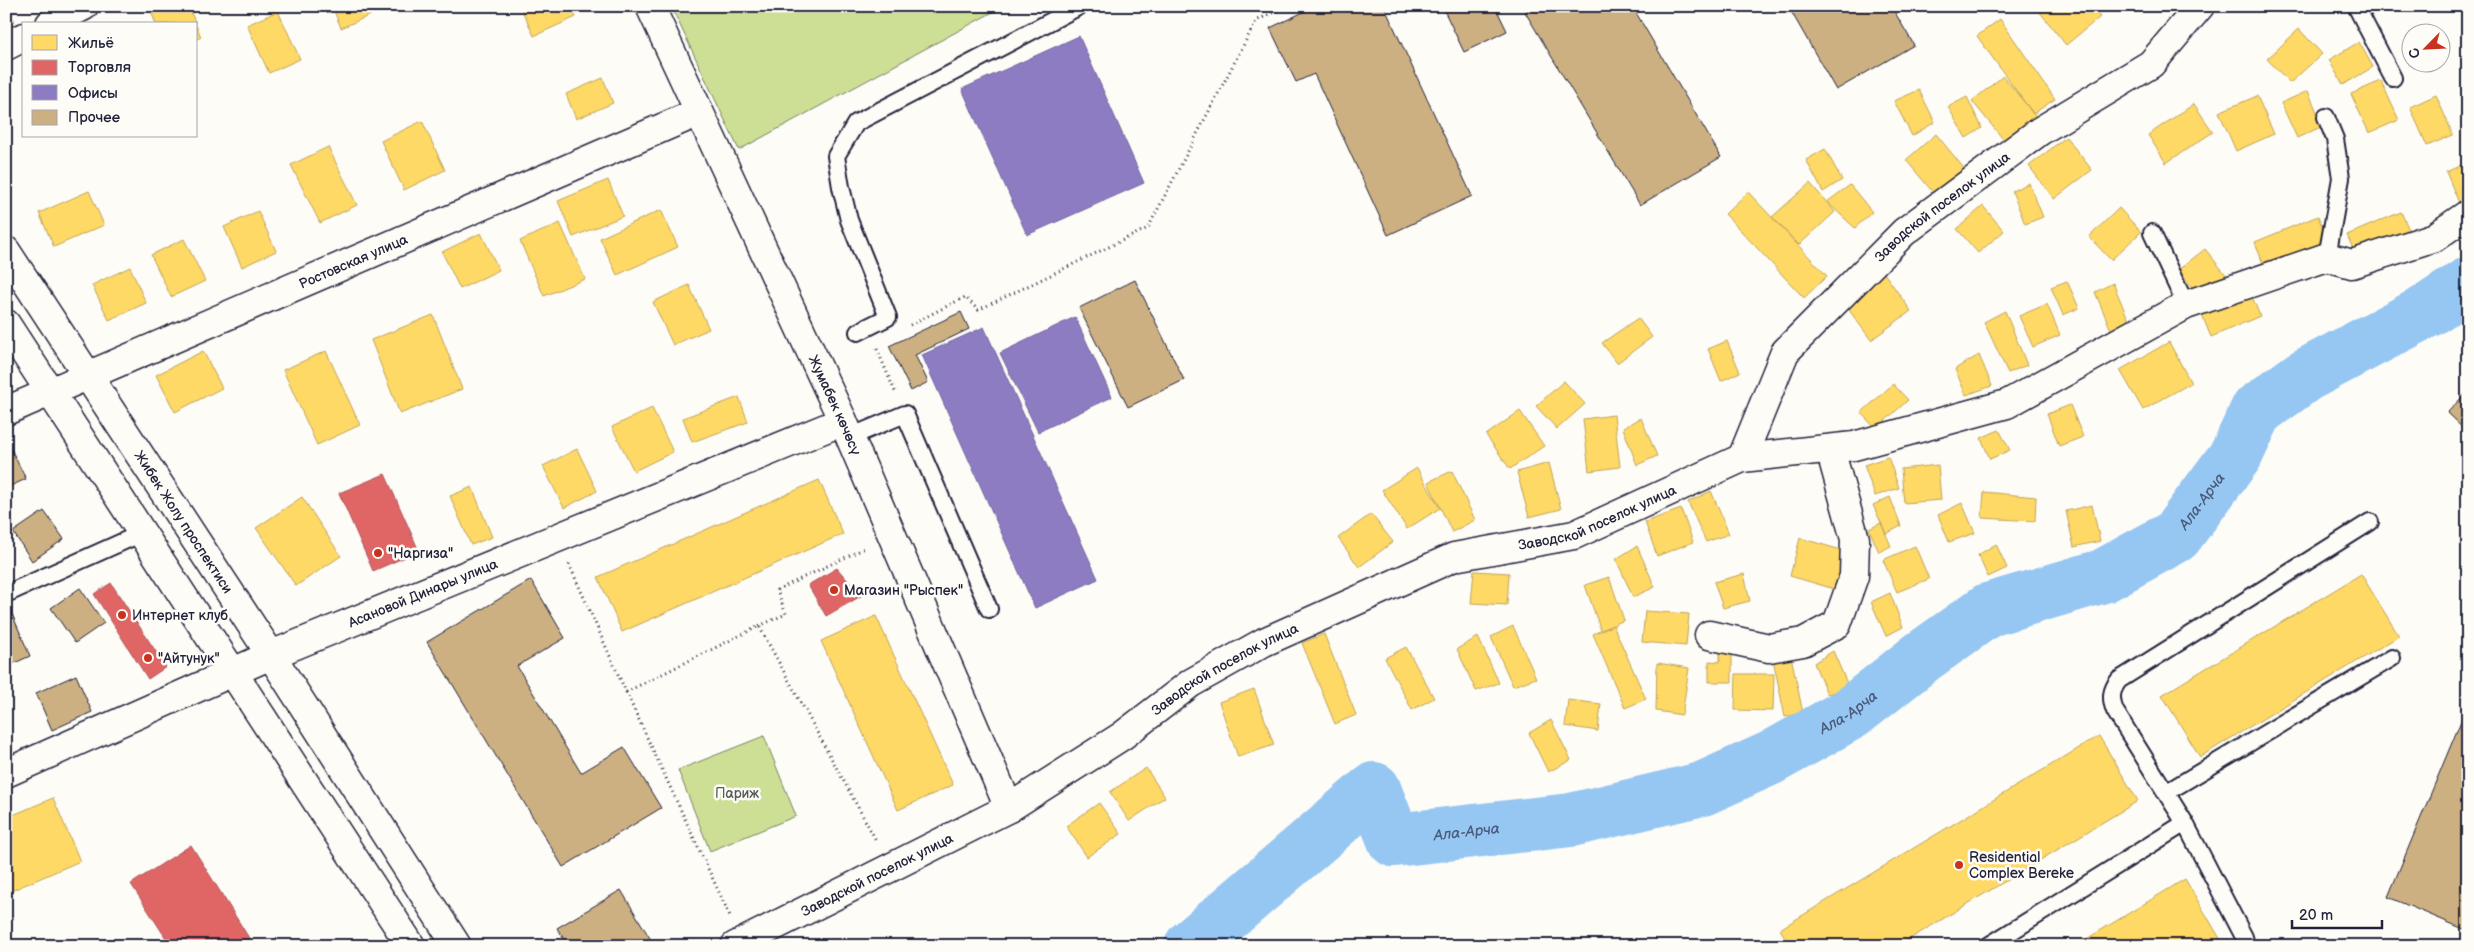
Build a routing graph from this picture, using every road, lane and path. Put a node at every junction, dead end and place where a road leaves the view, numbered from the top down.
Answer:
1 (84, 6) edge
2 (1080, 6) edge
3 (1286, 6) edge
4 (2200, 6) edge
5 (2356, 6) edge
6 (654, 8) edge
7 (54, 22) edge
8 (22, 38) edge
9 (6, 46) edge
10 (2393, 78) dead end
11 (699, 112) junction
12 (2326, 117) dead end
13 (2468, 214) edge
14 (2152, 233) dead end
15 (6, 251) edge
16 (2327, 257) junction
17 (2186, 305) junction
18 (6, 324) edge
19 (908, 326) dead end
20 (858, 332) dead end
21 (874, 342) dead end
22 (87, 377) junction
23 (51, 393) junction
24 (898, 398) dead end
25 (6, 411) edge
26 (846, 429) junction
27 (1830, 449) junction
28 (1742, 458) junction
29 (2370, 522) dead end
30 (142, 532) junction
31 (892, 536) junction
32 (558, 538) junction
33 (6, 594) edge
34 (989, 609) dead end
35 (759, 626) junction
36 (1709, 636) dead end
37 (271, 655) junction
38 (2392, 658) dead end
39 (232, 672) junction
40 (626, 692) junction
41 (6, 773) edge
42 (2167, 792) junction
43 (1009, 808) junction
44 (2185, 823) junction
45 (891, 867) junction
46 (738, 944) edge
47 (411, 946) edge
48 (458, 946) edge
49 (1988, 946) edge
50 (2246, 946) edge

1 - 7 street
2 - 20 lane
3 - 19 path
4 - 28 street, Заводской поселок улица
5 - 10 lane
6 - 11 street, Жумабек көчөсү
8 - 9 street
11 - 22 street, Ростовская улица
11 - 26 street, Жумабек көчөсү
12 - 16 lane
13 - 16 street
14 - 17 lane
15 - 22 street, Жибек Жолу проспектиси
16 - 17 street, Заводской поселок улица
17 - 27 street, Заводской поселок улица
18 - 23 street
21 - 24 path
22 - 23 street, Ростовская улица
22 - 37 street, Жибек Жолу проспектиси
23 - 25 street, Ростовская улица
23 - 30 street
26 - 31 street, Жумабек көчөсү
26 - 32 street, Асановой Динары улица
26 - 34 lane
27 - 28 street, Заводской поселок улица
27 - 36 street
28 - 43 street, Заводской поселок улица
29 - 42 lane
30 - 33 lane
30 - 39 street
31 - 35 path
31 - 43 street, Жумабек көчөсү
32 - 37 street, Асановой Динары улица
32 - 40 path
35 - 40 path
35 - 45 path
37 - 39 street, Асановой Динары улица
37 - 48 street, Жибек Жолу проспектиси
38 - 42 lane
39 - 41 street, Асановой Динары улица
39 - 47 street
40 - 46 path
42 - 44 lane
43 - 45 street, Заводской поселок улица
44 - 49 lane
44 - 50 lane
45 - 46 street, Заводской поселок улица

